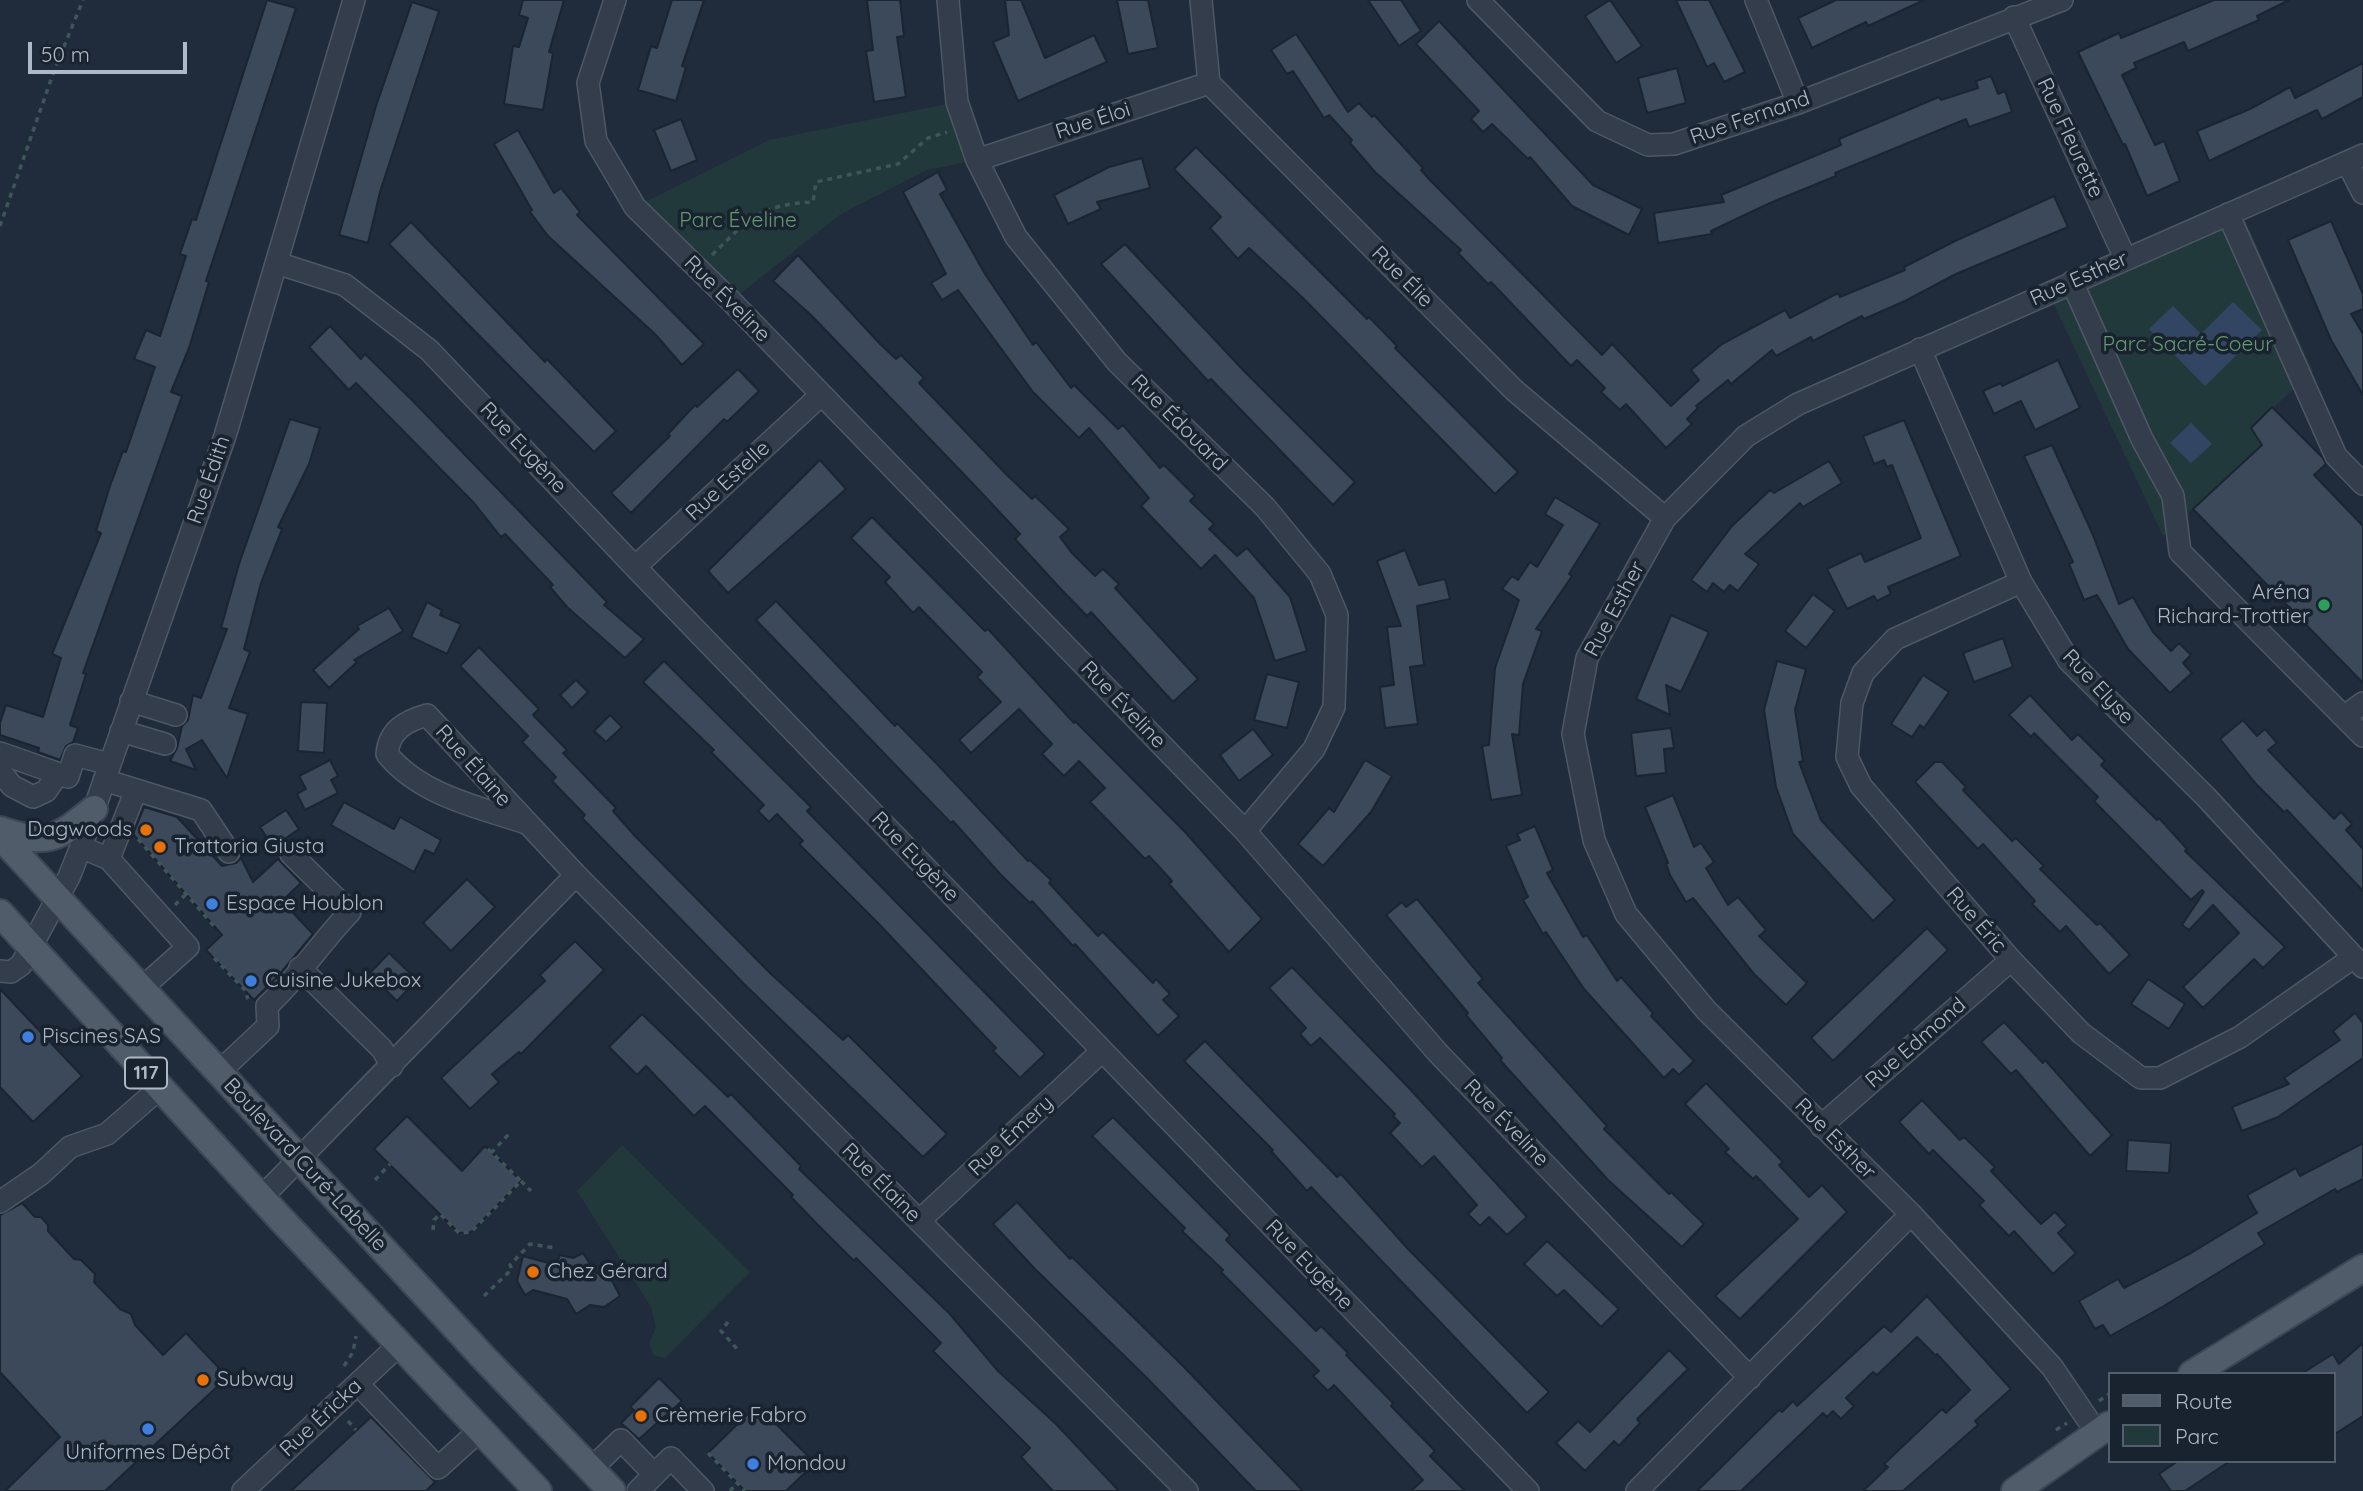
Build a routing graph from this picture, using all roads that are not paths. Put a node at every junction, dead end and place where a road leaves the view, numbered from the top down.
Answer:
1 (354, 0) edge
2 (615, 0) edge
3 (947, 0) edge
4 (1201, 0) edge
5 (1478, 0) edge
6 (1756, 0) edge
7 (2062, 0) edge
8 (2014, 17) junction
9 (1209, 83) junction
10 (1798, 103) junction
11 (2355, 158) edge
12 (977, 160) junction
13 (2363, 193) edge
14 (2228, 214) junction
15 (2125, 258) junction
16 (277, 263) junction
17 (2072, 282) junction
18 (1920, 349) junction
19 (821, 395) junction
20 (2363, 484) edge
21 (1665, 518) junction
22 (635, 567) junction
23 (2021, 582) junction
24 (131, 701) junction
25 (2363, 703) edge
26 (2344, 717) junction
27 (121, 731) junction
28 (2363, 736) edge
29 (0, 753) edge
30 (0, 771) edge
31 (107, 772) junction
32 (58, 774) junction
33 (136, 790) junction
34 (94, 809) junction
35 (526, 823) junction
36 (0, 830) edge
37 (1245, 831) junction
38 (0, 836) edge
39 (80, 847) junction
40 (229, 852) dead end
41 (291, 854) dead end
42 (109, 859) junction
43 (576, 875) junction
44 (58, 898) junction
45 (0, 913) edge
46 (32, 948) junction
47 (2011, 960) junction
48 (2359, 962) edge
49 (300, 968) junction
50 (0, 971) edge
51 (142, 988) junction
52 (1102, 1051) junction
53 (392, 1066) junction
54 (219, 1072) junction
55 (160, 1088) junction
56 (1821, 1126) junction
57 (300, 1160) junction
58 (261, 1198) junction
59 (0, 1202) edge
60 (1911, 1214) junction
61 (919, 1222) junction
62 (2363, 1268) edge
63 (399, 1345) junction
64 (2195, 1372) edge
65 (1750, 1378) junction
66 (358, 1384) junction
67 (2103, 1429) edge
68 (480, 1431) junction
69 (591, 1469) junction
70 (654, 1474) junction
71 (243, 1491) edge
72 (538, 1491) edge
73 (612, 1491) edge
74 (638, 1491) edge
75 (703, 1491) edge
76 (1187, 1491) edge
77 (1528, 1491) edge
78 (1637, 1491) edge
79 (2015, 1491) edge

1 - 16 street, Rue Édith
2 - 19 street, Rue Éveline
3 - 12 street, Rue Édouard
4 - 9 street
5 - 10 street, Rue Fernand
6 - 10 street
7 - 8 street, Rue Fernand
8 - 10 street, Rue Fernand
8 - 15 street, Rue Fleurette
9 - 12 street, Rue Éloi
9 - 21 street, Rue Élie
11 - 13 street
11 - 14 street, Rue Esther
12 - 37 street, Rue Édouard
14 - 15 street, Rue Esther
14 - 20 street
15 - 17 street, Rue Esther
16 - 22 street, Rue Eugène
16 - 24 street, Rue Édith
17 - 18 street, Rue Esther
17 - 26 street
18 - 21 street, Rue Esther
18 - 23 street, Rue Elyse
19 - 22 street, Rue Estelle
19 - 37 street, Rue Éveline
21 - 56 street, Rue Esther
22 - 52 street, Rue Eugène
23 - 47 street, Rue Éric
23 - 48 street, Rue Elyse
24 - 27 street, Rue Édith
24 - 27 street
25 - 26 street
26 - 28 street
27 - 31 street, Rue Édith
29 - 32 street
30 - 32 street
31 - 32 street
31 - 33 street
31 - 34 street, Rue Édith
33 - 40 street
33 - 42 street
34 - 36 main road
34 - 39 street, Rue Édith
35 - 35 street, Rue Élaine
35 - 43 street, Rue Élaine
37 - 65 street, Rue Éveline
38 - 44 main road, Boulevard Curé-Labelle / 117
39 - 42 street
39 - 44 street, Rue Édith
41 - 49 street
42 - 51 street
43 - 53 street
43 - 61 street, Rue Élaine
44 - 46 street, Rue Édith
44 - 51 main road, Boulevard Curé-Labelle / 117
45 - 46 main road, 117
46 - 50 street, Rue Édith
46 - 55 main road, 117
47 - 48 street, Rue Éric
47 - 56 street, Rue Edmond
49 - 53 street
49 - 54 street
51 - 54 main road, Boulevard Curé-Labelle / 117
52 - 61 street, Rue Émery
52 - 77 street, Rue Eugène
53 - 57 street
54 - 57 main road, Boulevard Curé-Labelle / 117
55 - 58 main road, 117
55 - 59 street
56 - 60 street, Rue Esther
57 - 58 street
57 - 69 main road, Boulevard Curé-Labelle / 117
58 - 63 main road, 117
60 - 65 street
60 - 67 street, Rue Esther
61 - 76 street, Rue Élaine
62 - 64 main road
63 - 66 street, Rue Éricka
63 - 68 main road, 117
65 - 78 street
66 - 68 street
66 - 71 street, Rue Éricka
67 - 79 main road
68 - 72 main road, 117
69 - 70 street
69 - 73 main road, Boulevard Curé-Labelle / 117
70 - 74 street
70 - 75 street

